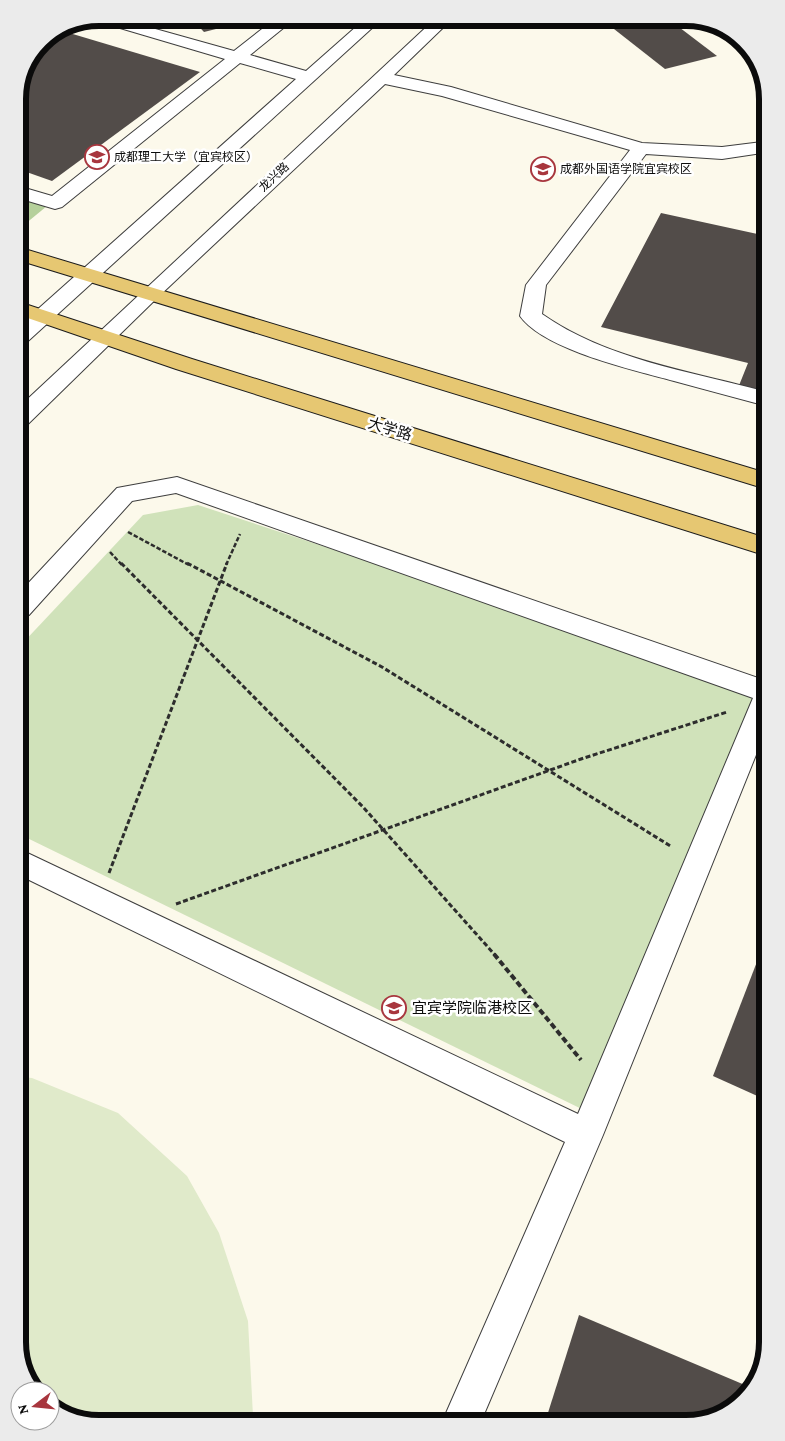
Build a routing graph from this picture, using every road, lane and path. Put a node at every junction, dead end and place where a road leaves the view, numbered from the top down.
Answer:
1 (129, 26) edge
2 (276, 26) edge
3 (366, 26) edge
4 (436, 26) edge
5 (240, 56) junction
6 (308, 76) junction
7 (381, 78) junction
8 (759, 147) edge
9 (641, 148) junction
10 (26, 194) edge
11 (26, 256) edge
12 (88, 275) junction
13 (150, 294) junction
14 (26, 310) edge
15 (42, 316) junction
16 (26, 331) edge
17 (104, 337) junction
18 (759, 397) edge
19 (26, 413) edge
20 (759, 479) edge
21 (250, 511) junction
22 (96, 525) junction
23 (759, 544) edge
24 (219, 581) junction
25 (26, 601) edge
26 (198, 640) junction
27 (759, 689) edge
28 (750, 706) edge
29 (548, 771) junction
30 (384, 830) junction
31 (698, 863) junction
32 (26, 864) edge
33 (99, 899) junction
34 (138, 918) junction
35 (605, 1089) junction
36 (586, 1135) junction
37 (464, 1415) edge

1 - 5 street
2 - 5 street
3 - 6 street
4 - 7 street, 龙兴路
5 - 6 street
5 - 10 street
6 - 12 street
7 - 9 street
7 - 13 street, 龙兴路
8 - 9 street
9 - 18 street
11 - 12 main road
12 - 13 main road
12 - 15 street
13 - 17 street, 龙兴路
13 - 20 main road
14 - 15 main road, 大学路
15 - 16 street
15 - 17 main road, 大学路
17 - 19 street, 龙兴路
17 - 23 main road, 大学路
21 - 22 street
21 - 24 path
21 - 27 street
22 - 24 path
22 - 25 street
22 - 26 path
24 - 26 path
24 - 29 path
26 - 30 path
26 - 33 path
28 - 29 path
28 - 31 street
29 - 30 path
29 - 31 path
30 - 34 path
30 - 35 path
31 - 35 street
32 - 33 street
33 - 34 street
34 - 36 street
35 - 36 street
36 - 37 street

